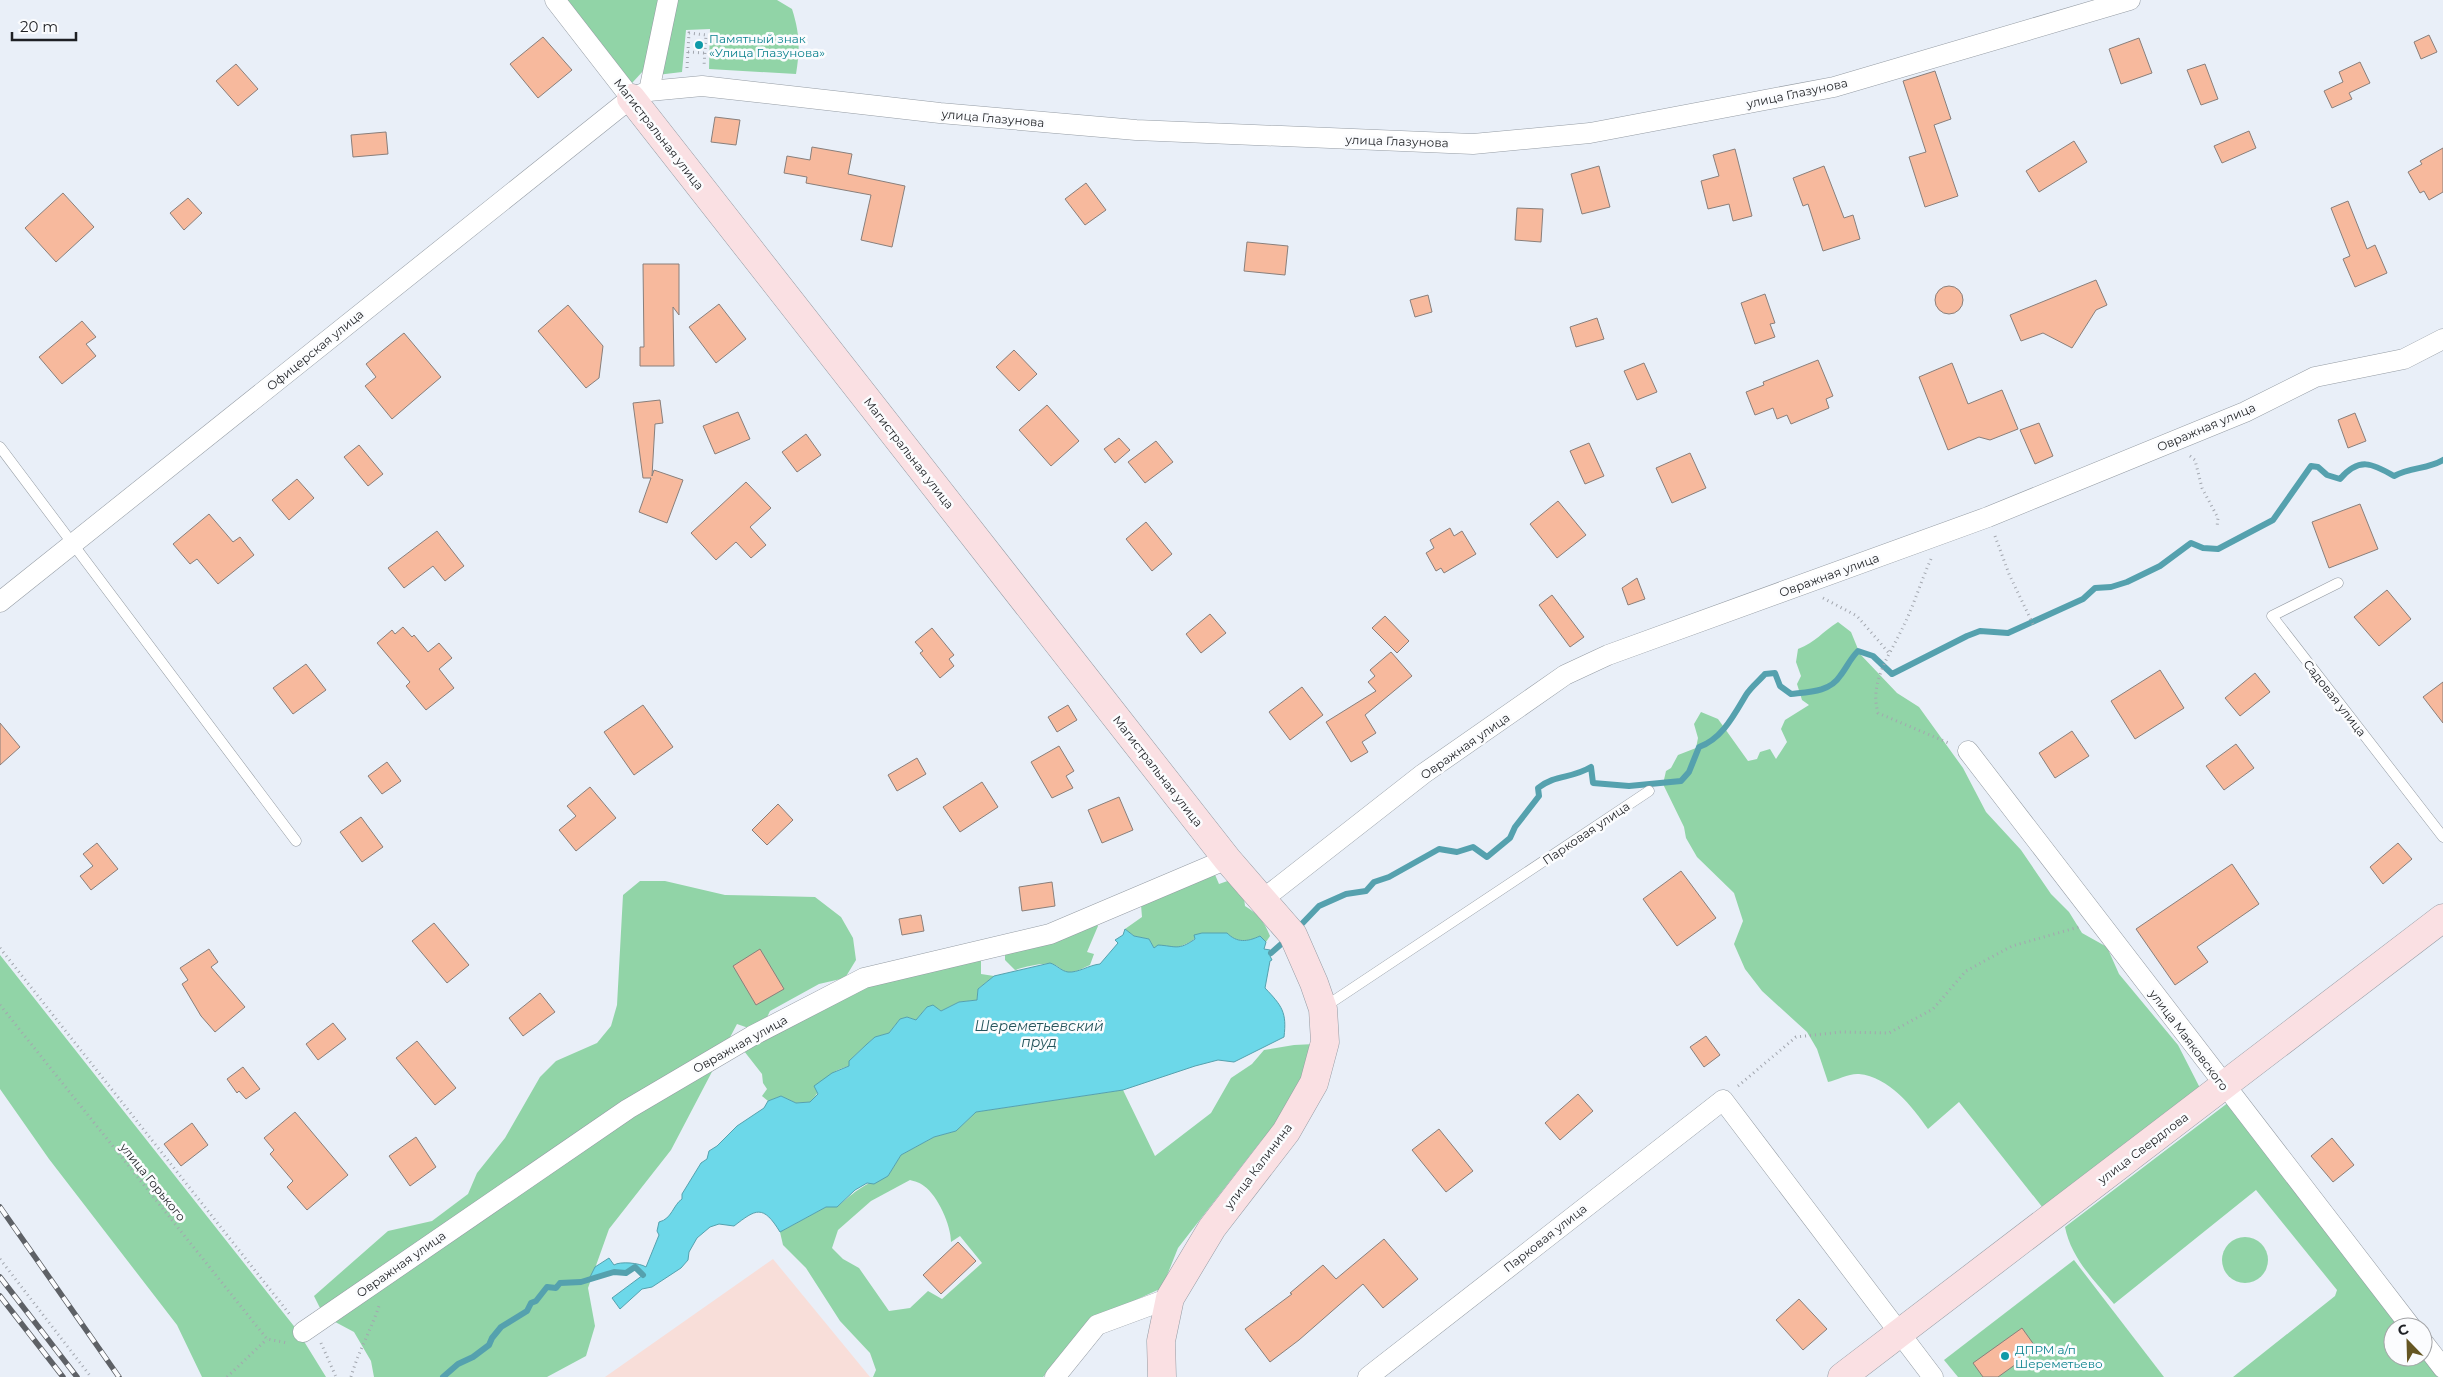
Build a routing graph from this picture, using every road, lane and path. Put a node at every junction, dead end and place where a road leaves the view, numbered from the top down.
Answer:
1 (555, 0) edge
2 (668, 0) edge
3 (2130, 0) edge
4 (688, 52) junction
5 (705, 53) junction
6 (694, 86) junction
7 (640, 94) junction
8 (2443, 340) edge
9 (2178, 440) junction
10 (0, 447) edge
11 (1988, 517) junction
12 (2217, 525) dead end
13 (1956, 528) junction
14 (74, 543) junction
15 (2338, 583) dead end
16 (1800, 586) junction
17 (0, 602) edge
18 (2033, 624) dead end
19 (1889, 652) junction
20 (1968, 751) joint
21 (1649, 791) dead end
22 (2443, 837) edge
23 (296, 841) dead end
24 (1227, 859) junction
25 (1264, 902) junction
26 (2443, 918) edge
27 (2099, 922) junction
28 (0, 948) edge
29 (0, 1005) edge
30 (1323, 1009) junction
31 (2224, 1086) junction
32 (1723, 1100) junction
33 (0, 1260) edge
34 (391, 1271) junction
35 (1170, 1298) junction
36 (2403, 1317) edge
37 (307, 1329) junction
38 (1901, 1332) junction
39 (267, 1339) junction
40 (2433, 1355) edge
41 (2443, 1368) edge
42 (91, 1377) edge
43 (227, 1377) edge
44 (336, 1377) edge
45 (351, 1377) edge
46 (1055, 1377) edge
47 (1162, 1377) edge
48 (1368, 1377) edge
49 (1842, 1377) edge
50 (1933, 1377) edge

1 - 7 street, Магистральная улица
2 - 7 street
3 - 6 street, улица Глазунова
4 - 5 path
4 - 5 path
4 - 6 path
5 - 6 path
6 - 7 street, улица Глазунова
7 - 14 street, Офицерская улица
7 - 24 street, Магистральная улица
8 - 9 street, Овражная улица
9 - 11 street, Овражная улица
9 - 12 path
10 - 14 lane
11 - 13 street, Овражная улица
11 - 18 path
13 - 16 street, Овражная улица
13 - 19 path
14 - 17 street, Офицерская улица
14 - 23 lane
15 - 22 lane, Садовая улица
16 - 19 path
16 - 25 street, Овражная улица
19 - 20 path
20 - 27 street, улица Маяковского
21 - 30 lane, Парковая улица
24 - 25 street, Магистральная улица
24 - 34 street, Овражная улица
25 - 30 street, улица Калинина
26 - 31 street, улица Свердлова
27 - 31 street, улица Маяковского
27 - 32 path
28 - 37 path
29 - 39 path, улица Горького
30 - 35 street, улица Калинина
31 - 36 street, улица Маяковского
31 - 38 street, улица Свердлова
32 - 38 street
32 - 48 street, Парковая улица
33 - 42 path
34 - 37 street, Овражная улица
34 - 45 path
35 - 46 street
35 - 47 street, улица Калинина
37 - 39 path
37 - 44 path
38 - 49 street, улица Свердлова
38 - 50 street
39 - 43 path
40 - 41 street

